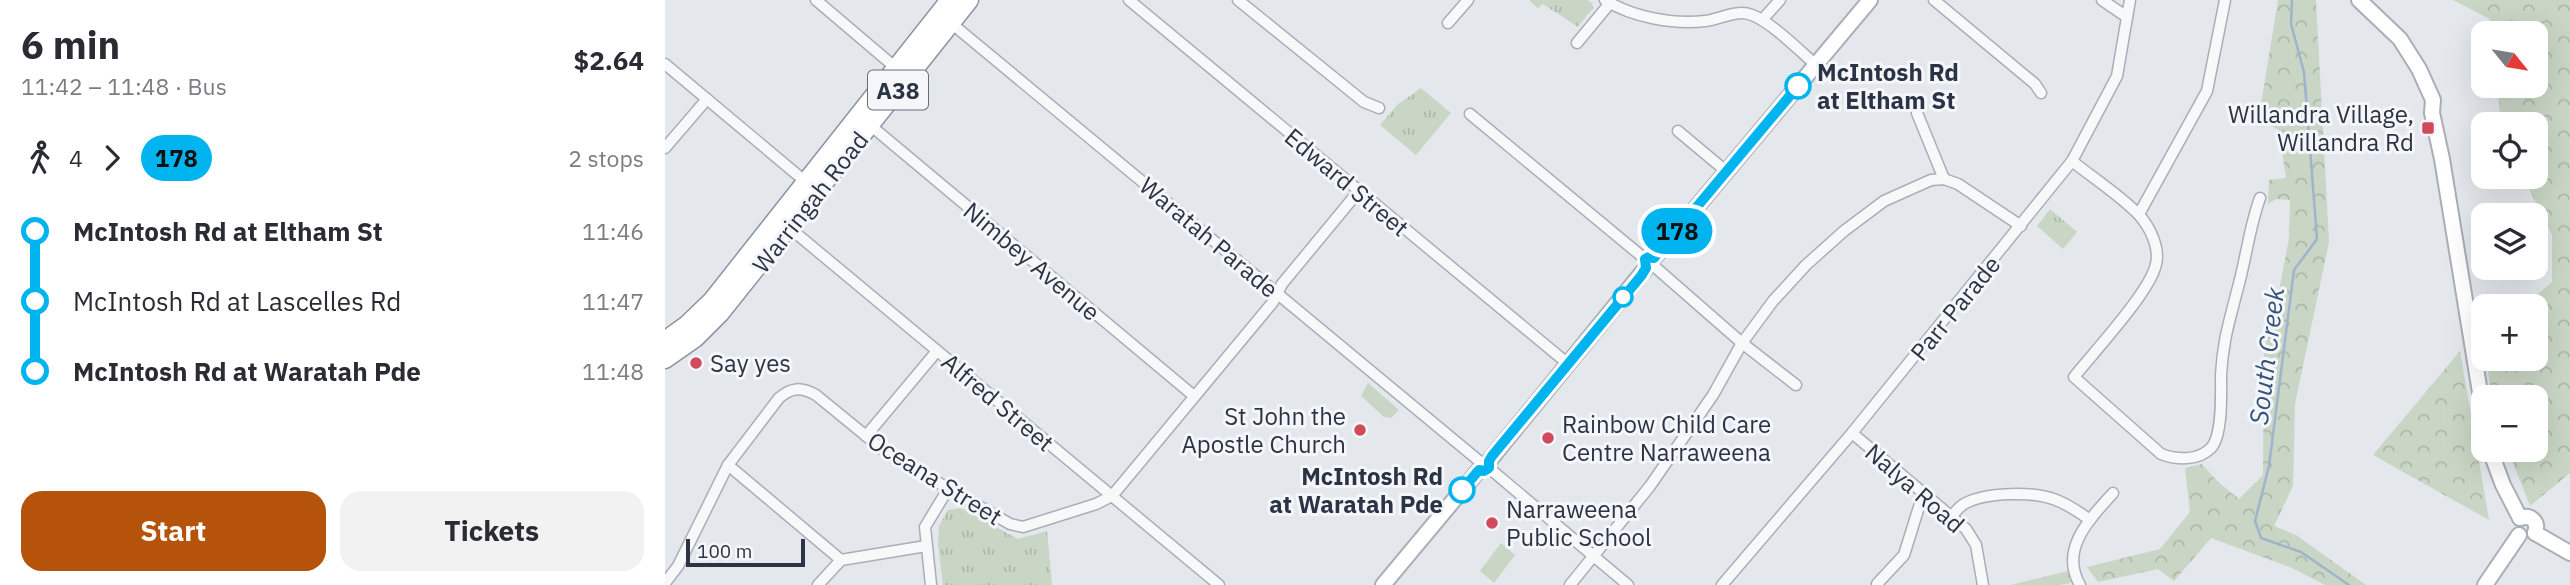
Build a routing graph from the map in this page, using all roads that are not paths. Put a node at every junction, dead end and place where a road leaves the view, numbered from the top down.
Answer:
1 (816, 0) edge
2 (969, 0) edge
3 (1129, 0) edge
4 (1238, 0) edge
5 (1468, 0) edge
6 (1780, 0) edge
7 (1870, 0) edge
8 (1934, 0) edge
9 (2102, 0) edge
10 (2130, 0) edge
11 (2225, 0) edge
12 (2358, 0) edge
13 (1608, 2) edge
14 (947, 12) edge
15 (2127, 18) junction
16 (1762, 20) junction
17 (1448, 23) dead end
18 (1577, 43) dead end
19 (665, 64) edge
20 (1816, 65) junction
21 (897, 68) junction
22 (2041, 93) dead end
23 (707, 99) junction
24 (1379, 108) dead end
25 (1917, 113) dead end
26 (1471, 114) dead end
27 (870, 125) junction
28 (1678, 131) dead end
29 (665, 148) edge
30 (2072, 161) junction
31 (1727, 173) junction
32 (1944, 179) junction
33 (806, 181) junction
34 (1358, 192) junction
35 (2259, 198) dead end
36 (2139, 215) junction
37 (783, 223) junction
38 (2021, 226) junction
39 (1650, 263) junction
40 (1277, 294) junction
41 (665, 341) edge
42 (1742, 343) junction
43 (937, 351) junction
44 (665, 359) edge
45 (1567, 363) junction
46 (1796, 385) dead end
47 (2479, 385) edge
48 (1195, 397) junction
49 (1852, 433) junction
50 (866, 436) junction
51 (2494, 462) edge
52 (728, 465) junction
53 (1484, 465) junction
54 (948, 489) junction
55 (2113, 493) dead end
56 (1923, 494) junction
57 (1112, 496) junction
58 (1952, 516) junction
59 (2520, 518) junction
60 (2090, 520) junction
61 (2535, 533) junction
62 (2519, 536) junction
63 (926, 546) junction
64 (2570, 553) edge
65 (1594, 556) junction
66 (841, 560) junction
67 (665, 583) edge
68 (1877, 584) edge
69 (818, 585) edge
70 (930, 585) edge
71 (1219, 585) edge
72 (1383, 585) edge
73 (1570, 585) edge
74 (1628, 585) edge
75 (1722, 585) edge
76 (1983, 585) edge
77 (2080, 585) edge
78 (2485, 585) edge

1 - 21 street
2 - 14 highway, Warringah Road / A38
3 - 34 street, Edward Street
4 - 24 street
5 - 17 street
6 - 16 street
7 - 20 street
8 - 22 street
9 - 15 street
10 - 15 street, Parr Parade
11 - 36 street
12 - 47 street
13 - 16 street
13 - 18 street
14 - 21 highway, Warringah Road / A38
14 - 27 highway, Warringah Road / A38
14 - 40 street, Waratah Parade
15 - 30 street, Parr Parade
16 - 20 street
19 - 23 street
20 - 31 street
21 - 33 highway, Warringah Road / A38
23 - 29 street
23 - 33 street
25 - 32 street
26 - 39 street
27 - 37 highway, Warringah Road / A38
27 - 48 street, Nimbey Avenue
28 - 31 street
30 - 36 street
30 - 38 street, Parr Parade
31 - 39 street
32 - 38 street
32 - 42 street
33 - 37 highway, Warringah Road / A38
34 - 40 street
34 - 45 street, Edward Street
35 - 36 street
37 - 41 highway, Warringah Road / A38
37 - 43 street, Alfred Street
37 - 44 highway, Warringah Road / A38
38 - 49 street, Parr Parade
39 - 42 street
39 - 45 street
40 - 48 street
40 - 53 street, Waratah Parade
42 - 46 street
42 - 65 street
43 - 50 street
43 - 57 street, Alfred Street
45 - 53 street
48 - 57 street
49 - 56 street, Nalya Road
49 - 75 street, Parr Parade
50 - 52 street, Oceana Street
50 - 54 street, Oceana Street
51 - 59 street
52 - 66 street
52 - 67 street, Oceana Street
53 - 65 street, Waratah Parade
53 - 72 street
54 - 57 street, Oceana Street
54 - 63 street
55 - 60 street
56 - 58 street, Nalya Road
56 - 68 street
57 - 71 street, Alfred Street
58 - 60 street
58 - 76 street, Nalya Road
59 - 61 street
59 - 62 street
60 - 77 street
61 - 62 street
61 - 64 street
62 - 78 street
63 - 66 street
63 - 70 street
65 - 73 street
65 - 74 street, Waratah Parade
66 - 69 street

